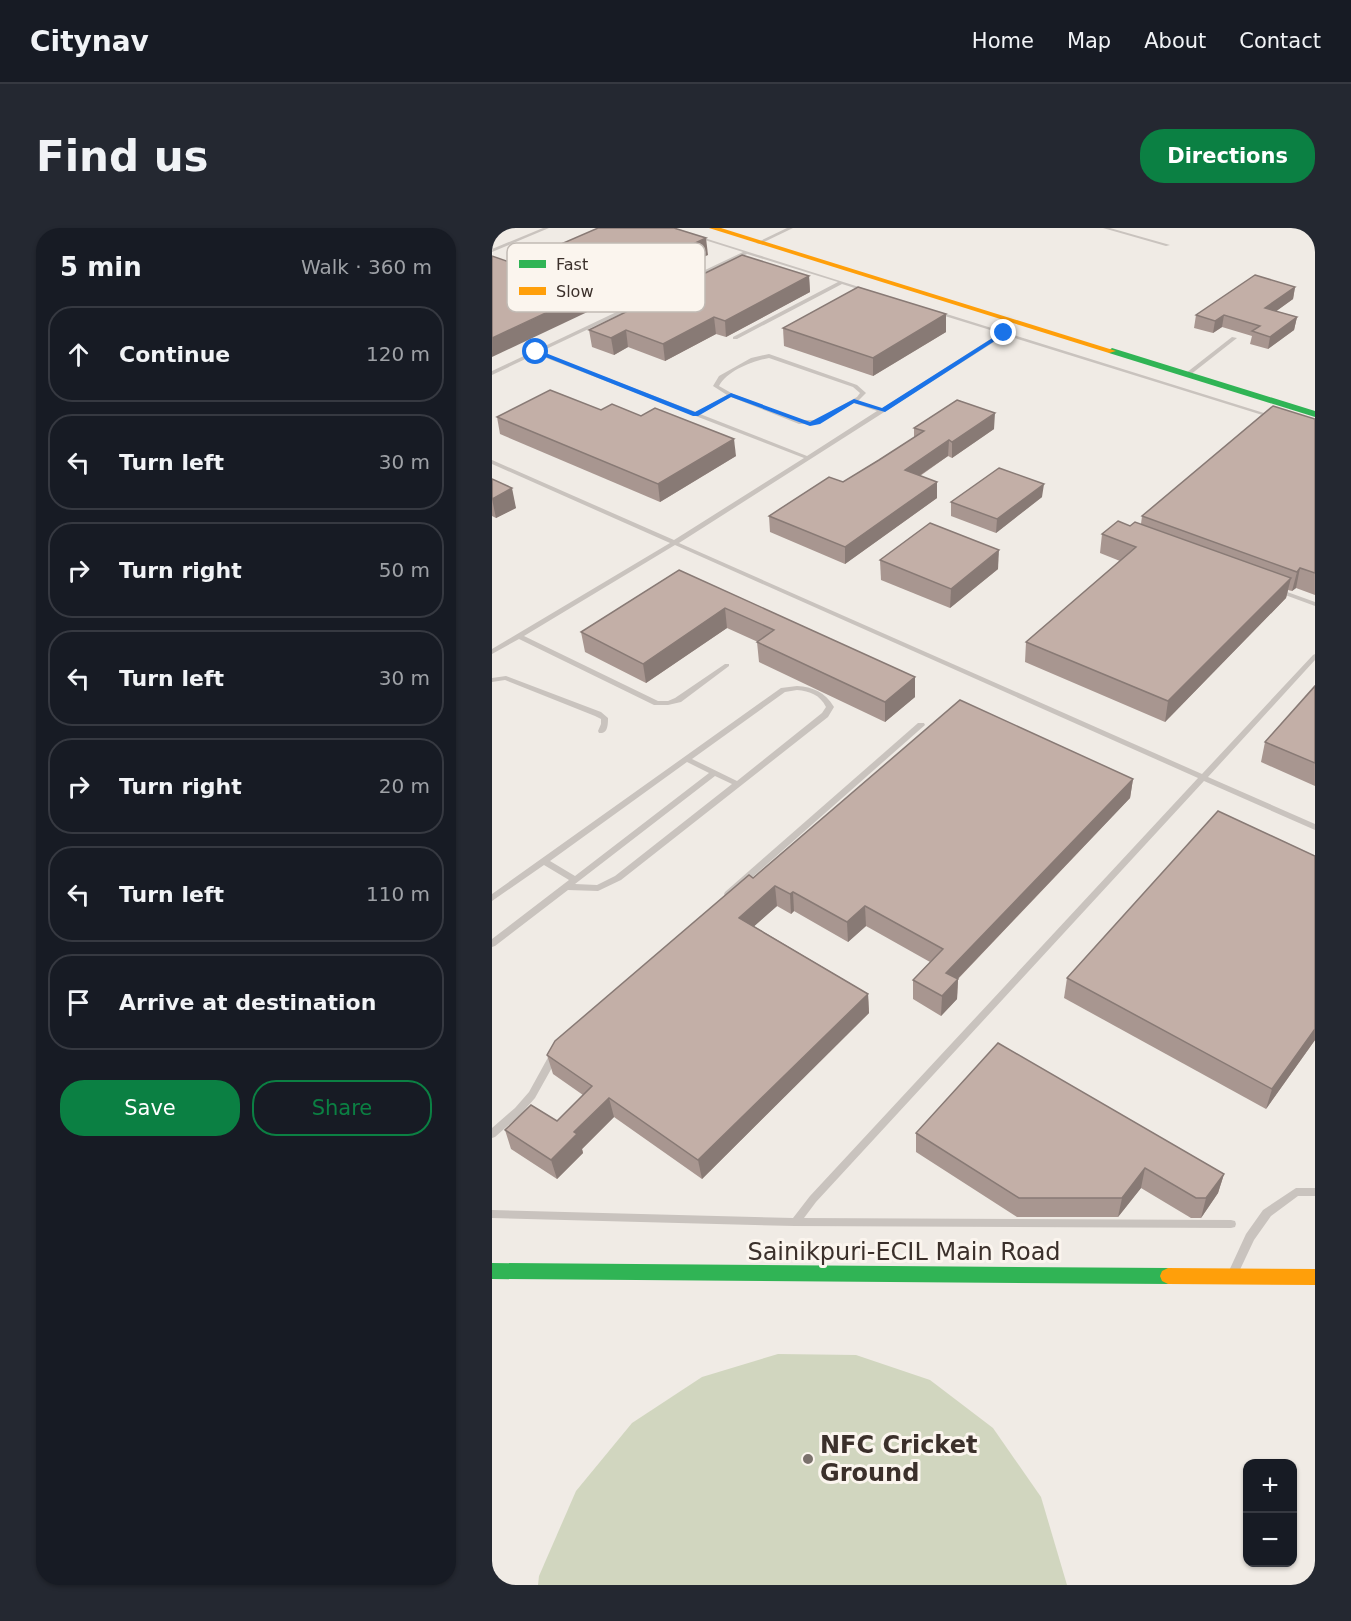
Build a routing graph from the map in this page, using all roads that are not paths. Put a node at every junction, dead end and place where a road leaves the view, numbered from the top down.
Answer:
1 (547, 228) edge
2 (712, 228) edge
3 (791, 228) edge
4 (1105, 228) edge
5 (695, 235) edge
6 (511, 243) edge
7 (507, 245) edge
8 (1168, 245) dead end
9 (753, 247) junction
10 (492, 251) edge
11 (705, 270) edge
12 (842, 282) junction
13 (885, 296) edge
14 (928, 309) edge
15 (619, 312) edge
16 (1004, 333) junction
17 (735, 338) dead end
18 (1234, 338) dead end
19 (536, 352) junction
20 (492, 373) edge
21 (1188, 374) junction
22 (731, 395) junction
23 (854, 401) junction
24 (882, 411) junction
25 (1315, 414) edge
26 (695, 415) junction
27 (1282, 419) edge
28 (808, 458) junction
29 (492, 462) edge
30 (675, 542) junction
31 (1272, 588) edge
32 (1315, 604) edge
33 (519, 636) junction
34 (492, 652) edge
35 (1315, 657) edge
36 (727, 665) dead end
37 (492, 680) edge
38 (921, 725) dead end
39 (602, 731) dead end
40 (687, 759) junction
41 (714, 773) junction
42 (1202, 777) junction
43 (737, 784) junction
44 (1315, 827) edge
45 (544, 861) junction
46 (575, 880) junction
47 (565, 887) junction
48 (723, 897) edge
49 (492, 898) edge
50 (492, 944) edge
51 (562, 1042) edge
52 (492, 1134) edge
53 (1315, 1192) edge
54 (492, 1214) edge
55 (795, 1222) junction
56 (1232, 1224) dead end
57 (492, 1271) edge
58 (1231, 1276) junction
59 (1315, 1277) edge

1 - 6 lane
2 - 9 street
3 - 9 lane
4 - 8 lane
5 - 9 lane
7 - 10 lane
9 - 11 lane
9 - 12 lane
9 - 21 street
12 - 13 lane
12 - 17 lane
14 - 16 lane
15 - 19 lane
16 - 24 lane
16 - 27 lane
18 - 21 lane
19 - 20 lane
19 - 26 lane
21 - 25 street
22 - 23 lane
22 - 23 lane
22 - 26 lane
23 - 24 lane
24 - 28 lane
26 - 28 lane
28 - 30 lane
29 - 30 lane
30 - 33 lane
30 - 42 lane
31 - 32 lane
33 - 34 lane
33 - 36 lane
35 - 42 lane
37 - 39 lane
38 - 48 lane
40 - 41 lane
40 - 43 lane
40 - 45 lane
41 - 43 lane
41 - 46 lane
42 - 44 lane
42 - 55 lane
43 - 47 lane
45 - 46 lane
45 - 49 lane
46 - 47 lane
47 - 50 lane
51 - 52 lane
53 - 58 lane
54 - 55 lane
55 - 56 lane
57 - 58 street, Sainikpuri-ECIL Main Road
58 - 59 street, Sainikpuri-ECIL Main Road

